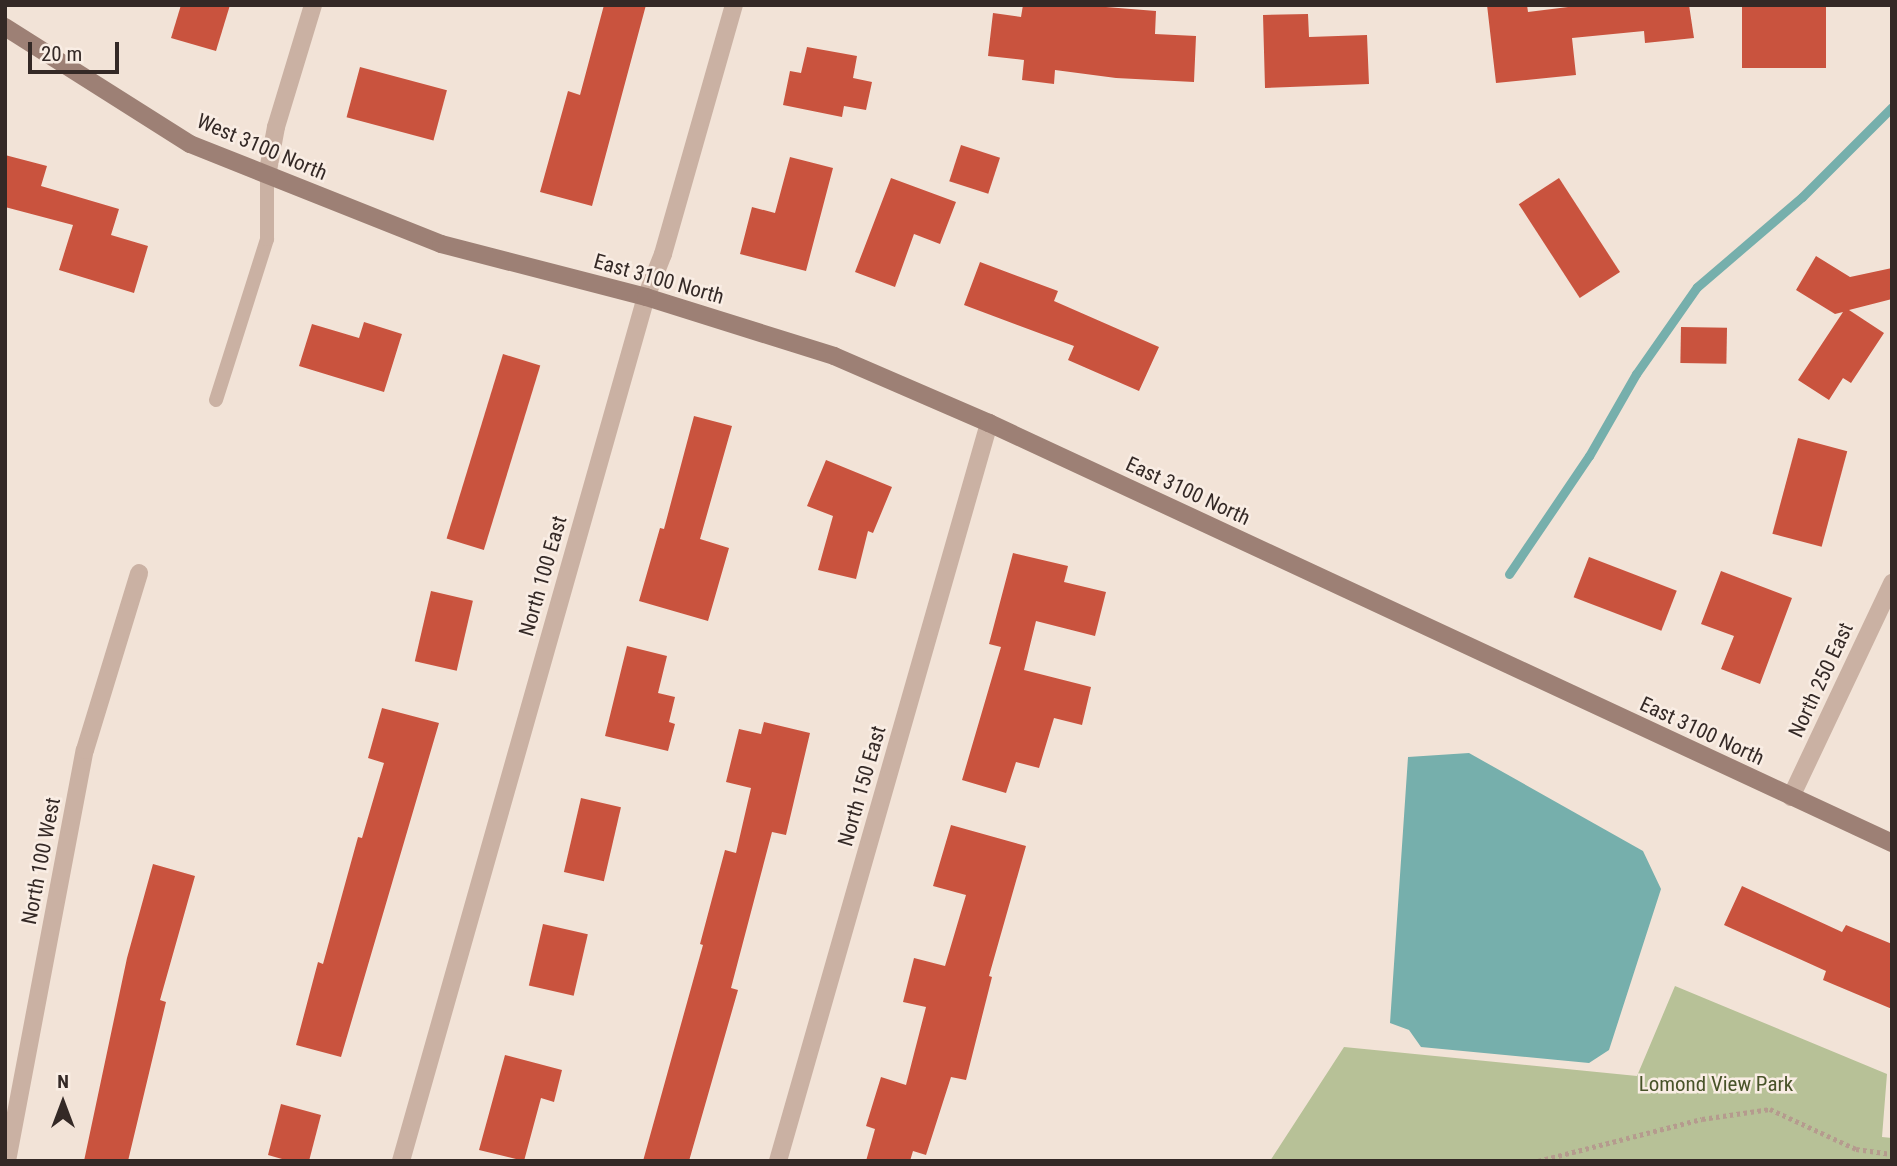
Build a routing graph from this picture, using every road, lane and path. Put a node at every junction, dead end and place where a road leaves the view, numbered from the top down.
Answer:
1 (313, 5) edge
2 (734, 5) edge
3 (5, 27) edge
4 (267, 176) junction
5 (441, 244) joint
6 (646, 297) junction
7 (216, 400) dead end
8 (989, 423) junction
9 (139, 573) dead end
10 (1892, 583) edge
11 (1791, 797) junction
12 (1892, 842) edge
13 (1892, 1154) edge
14 (7, 1161) edge
15 (401, 1161) edge
16 (778, 1161) edge
17 (1538, 1161) edge

1 - 4 street
2 - 6 street, North 100 East
3 - 4 street, West 3100 North
4 - 5 street, West 3100 North
4 - 7 lane
5 - 6 street, East 3100 North
6 - 8 street, East 3100 North
6 - 15 street, North 100 East
8 - 11 street, East 3100 North
8 - 16 street, North 150 East
9 - 14 street, North 100 West
10 - 11 street, North 250 East
11 - 12 street, East 3100 North
13 - 17 path

